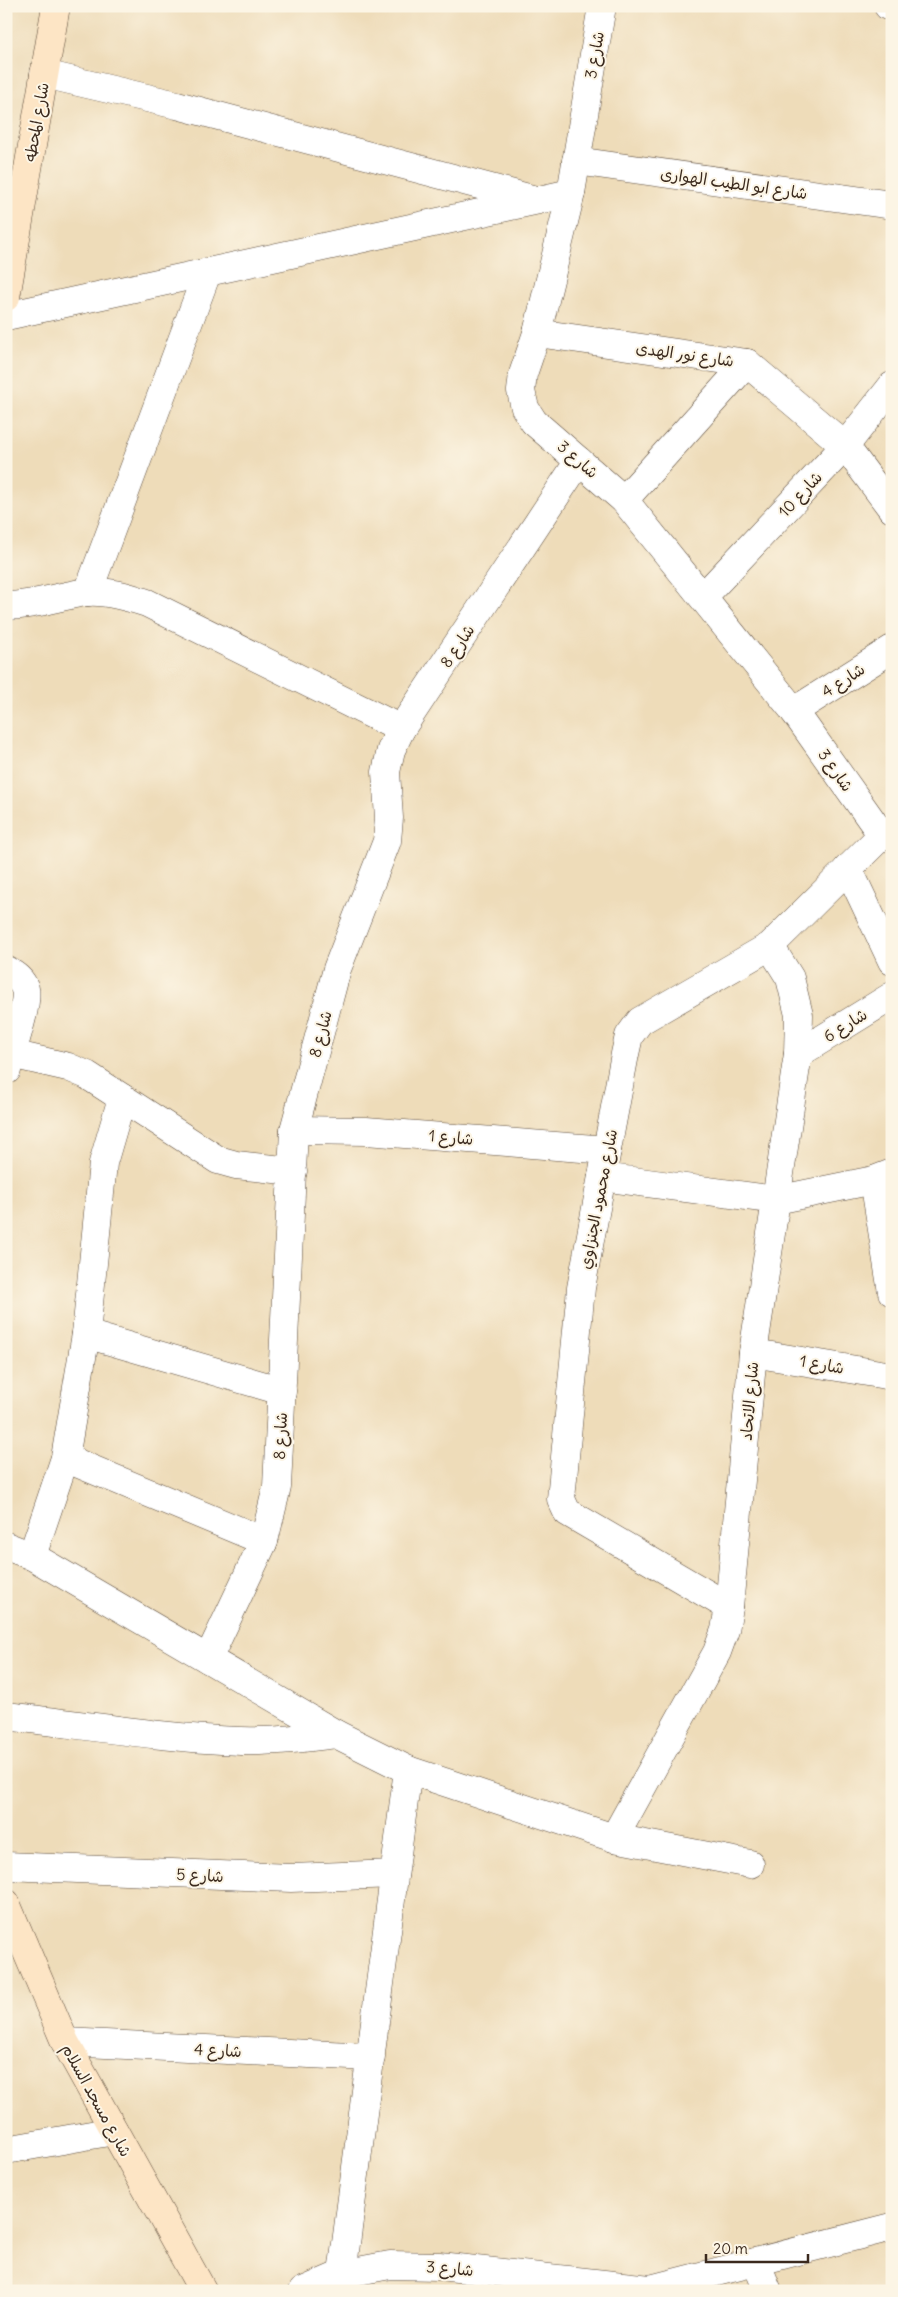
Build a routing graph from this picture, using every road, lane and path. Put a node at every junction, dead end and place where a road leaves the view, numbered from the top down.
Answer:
1 (56, 6) edge
2 (602, 6) edge
3 (44, 74) junction
4 (576, 161) junction
5 (571, 193) junction
6 (538, 200) junction
7 (892, 205) edge
8 (207, 273) junction
9 (6, 297) edge
10 (6, 316) edge
11 (537, 332) junction
12 (747, 363) junction
13 (892, 386) edge
14 (846, 446) junction
15 (579, 461) junction
16 (624, 500) junction
17 (892, 509) edge
18 (88, 592) junction
19 (703, 597) junction
20 (6, 606) edge
21 (892, 649) edge
22 (794, 711) junction
23 (401, 729) junction
24 (887, 832) edge
25 (848, 868) junction
26 (770, 946) junction
27 (892, 961) edge
28 (6, 970) edge
29 (892, 996) edge
30 (798, 1054) junction
31 (9, 1063) edge
32 (122, 1098) junction
33 (294, 1130) junction
34 (607, 1150) junction
35 (293, 1171) junction
36 (883, 1176) edge
37 (602, 1177) junction
38 (776, 1200) junction
39 (892, 1292) edge
40 (86, 1334) junction
41 (753, 1353) junction
42 (892, 1376) edge
43 (282, 1391) junction
44 (65, 1458) junction
45 (264, 1541) junction
46 (6, 1546) edge
47 (32, 1556) junction
48 (729, 1607) junction
49 (208, 1658) junction
50 (6, 1716) edge
51 (336, 1734) junction
52 (408, 1770) junction
53 (614, 1838) junction
54 (750, 1864) dead end
55 (6, 1866) edge
56 (394, 1874) junction
57 (6, 1903) edge
58 (65, 2042) junction
59 (371, 2057) junction
60 (114, 2131) junction
61 (6, 2150) edge
62 (892, 2227) edge
63 (756, 2262) junction
64 (342, 2274) junction
65 (650, 2290) edge
66 (203, 2291) edge
67 (303, 2291) edge
68 (768, 2291) edge

1 - 3 street, شارع المحطه
2 - 4 street, شارع 3
3 - 6 street
3 - 9 street, شارع المحطه
4 - 5 street, شارع 3
4 - 7 street, شارع ابو الطيب الهوارى
5 - 6 street
5 - 11 street, شارع 3
6 - 8 street
8 - 10 street
8 - 18 street
11 - 12 street, شارع نور الهدى
11 - 15 street, شارع 3
12 - 14 street, شارع نور الهدى
12 - 16 street
13 - 14 street, شارع 10
14 - 17 street, شارع نور الهدى
14 - 19 street, شارع 10
15 - 16 street, شارع 3
15 - 23 street, شارع 8
16 - 19 street, شارع 3
18 - 20 street
18 - 23 street
19 - 22 street, شارع 3
21 - 22 street, شارع 4
22 - 24 street, شارع 3
23 - 33 street, شارع 8
24 - 25 street, شارع محمود الجنزاوي
25 - 26 street, شارع محمود الجنزاوي
25 - 27 street
26 - 30 street, شارع الاتحاد
26 - 34 street, شارع محمود الجنزاوي
28 - 31 street
29 - 30 street, شارع 6
30 - 38 street, شارع الاتحاد
31 - 32 street
32 - 35 street
32 - 40 street
33 - 34 street, شارع 1
33 - 35 street, شارع 8
34 - 37 street, شارع محمود الجنزاوي
35 - 43 street, شارع 8
36 - 38 street
36 - 39 street
37 - 38 street
37 - 48 street, شارع محمود الجنزاوي
38 - 41 street, شارع الاتحاد
40 - 43 street
40 - 44 street
41 - 42 street, شارع 1
41 - 48 street, شارع الاتحاد
43 - 45 street, شارع 8
44 - 45 street
44 - 47 street
45 - 49 street, شارع 8
46 - 47 street
47 - 49 street
48 - 53 street, شارع الاتحاد
49 - 51 street
50 - 51 street
51 - 52 street
52 - 53 street
52 - 56 street
53 - 54 street
55 - 56 street, شارع 5
56 - 59 street
57 - 58 street, شارع مسجد السلام
58 - 59 street, شارع 4
58 - 60 street, شارع مسجد السلام
59 - 64 street
60 - 61 street
60 - 66 street, شارع مسجد السلام
62 - 63 street, شارع 3
63 - 65 street, شارع 3
63 - 68 street
64 - 65 street, شارع 3
64 - 67 street, شارع 3

